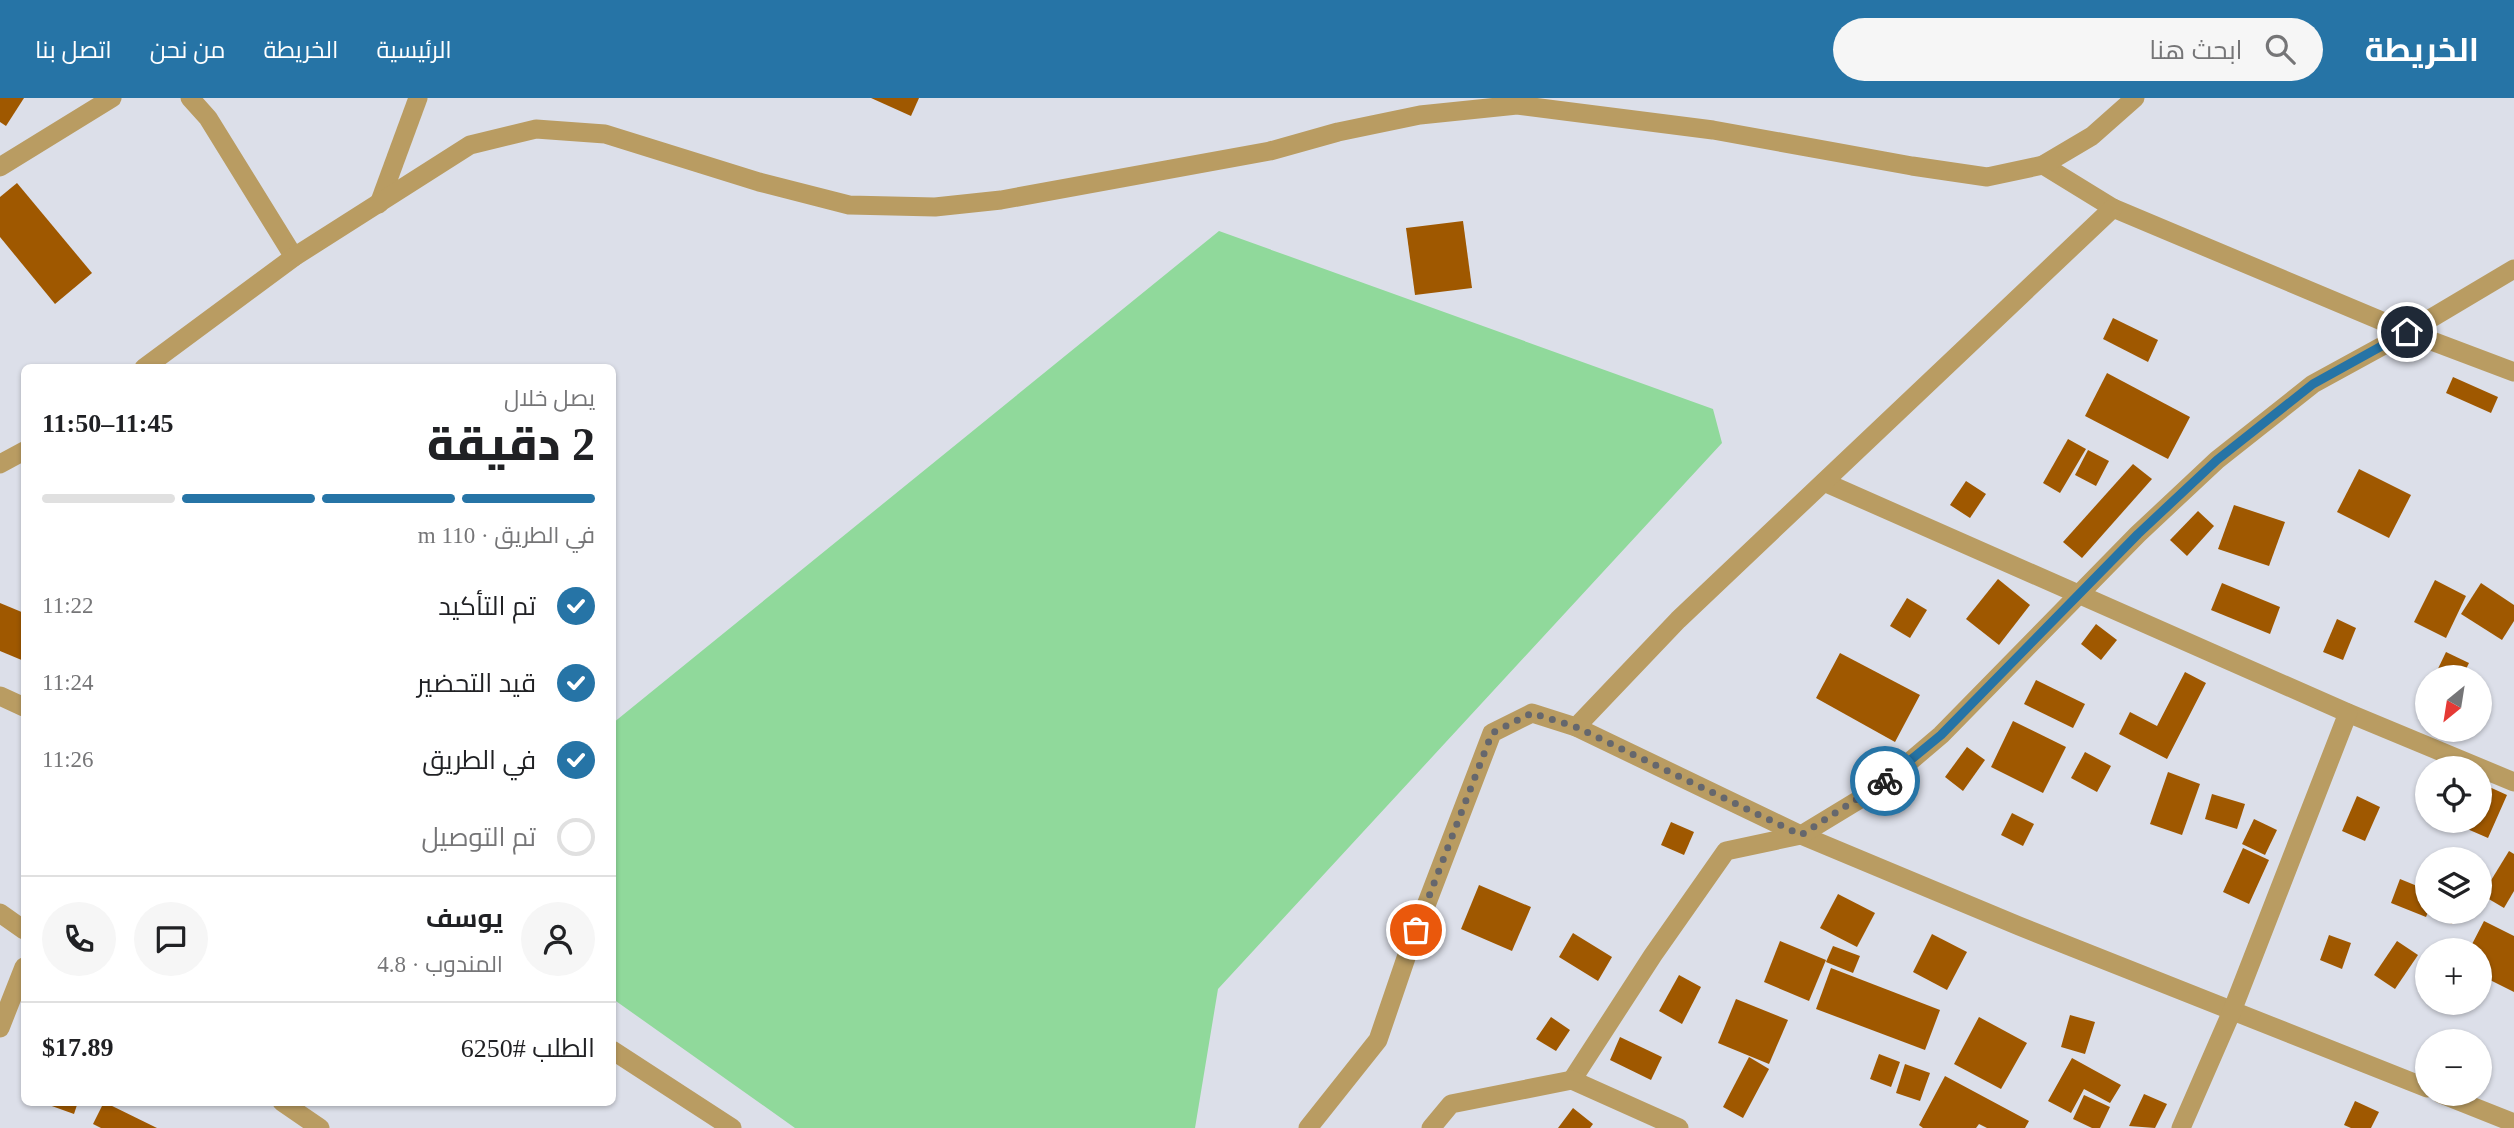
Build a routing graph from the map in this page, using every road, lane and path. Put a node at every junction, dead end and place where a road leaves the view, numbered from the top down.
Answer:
1 (112, 98) edge
2 (190, 98) edge
3 (418, 98) edge
4 (2135, 98) edge
5 (1518, 101) edge
6 (2043, 165) junction
7 (0, 167) edge
8 (379, 204) junction
9 (2113, 208) junction
10 (294, 257) junction
11 (2514, 269) edge
12 (2407, 332) junction
13 (149, 364) edge
14 (2514, 372) edge
15 (21, 453) edge
16 (0, 464) edge
17 (1824, 482) junction
18 (2080, 594) junction
19 (0, 696) edge
20 (21, 706) edge
21 (2348, 713) junction
22 (1576, 727) junction
23 (2514, 782) edge
24 (1801, 835) junction
25 (0, 913) edge
26 (21, 928) edge
27 (21, 975) edge
28 (2232, 1011) junction
29 (0, 1028) edge
30 (616, 1053) edge
31 (1572, 1080) junction
32 (2415, 1083) edge
33 (288, 1106) edge
34 (2472, 1106) edge
35 (2514, 1122) edge
36 (713, 1123) edge
37 (320, 1128) edge
38 (732, 1128) edge
39 (1308, 1128) edge
40 (1431, 1128) edge
41 (1679, 1128) edge
42 (2181, 1128) edge

1 - 7 street
2 - 10 street
3 - 8 street
4 - 6 street
5 - 6 street
5 - 8 street
6 - 9 street
8 - 10 street
9 - 12 street
9 - 17 street
10 - 13 street
11 - 12 street
12 - 14 street
12 - 18 street
15 - 16 street
17 - 18 street
17 - 22 street
18 - 21 street
18 - 24 street
19 - 20 street
21 - 23 street
21 - 28 street
22 - 24 street
22 - 39 street
24 - 28 street
24 - 31 street
25 - 26 street
27 - 29 street
28 - 32 street
28 - 42 street
30 - 36 street
31 - 40 street
31 - 41 street
33 - 37 street
34 - 35 street
36 - 38 street

